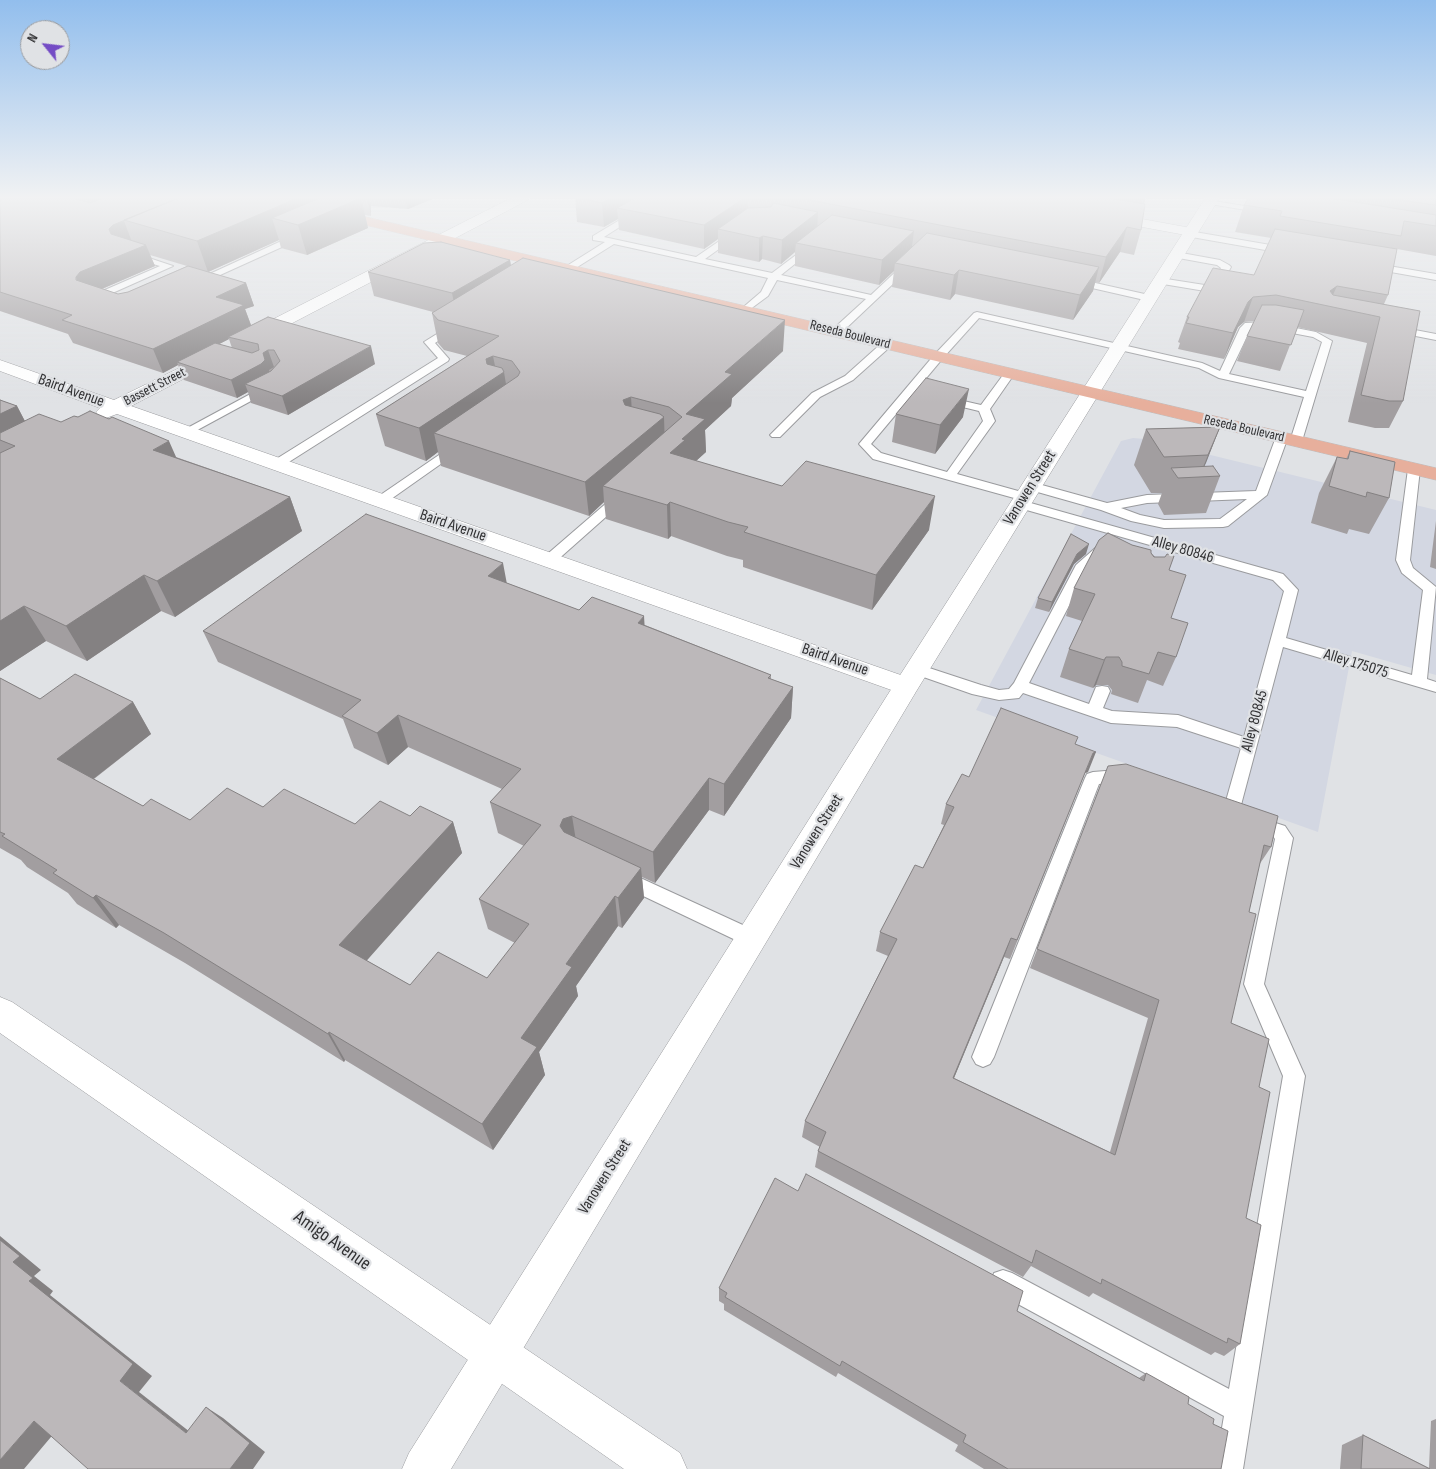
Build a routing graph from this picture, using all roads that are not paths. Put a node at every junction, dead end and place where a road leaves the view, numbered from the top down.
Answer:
1 (167, 266) edge
2 (233, 266) edge
3 (391, 266) edge
4 (555, 266) edge
5 (564, 266) edge
6 (724, 266) edge
7 (787, 266) edge
8 (907, 266) edge
9 (1170, 266) edge
10 (1224, 266) edge
11 (1367, 266) edge
12 (561, 267) junction
13 (192, 273) edge
14 (538, 274) edge
15 (774, 276) junction
16 (208, 277) junction
17 (1436, 277) edge
18 (1068, 280) edge
19 (1160, 281) junction
20 (184, 288) edge
21 (873, 298) junction
22 (1149, 298) junction
23 (101, 304) edge
24 (745, 310) junction
25 (469, 317) edge
26 (1380, 327) edge
27 (836, 332) junction
28 (1431, 336) edge
29 (887, 344) junction
30 (1118, 348) junction
31 (939, 356) junction
32 (0, 365) edge
33 (1010, 373) junction
34 (1223, 376) junction
35 (279, 378) edge
36 (1091, 393) junction
37 (1310, 396) junction
38 (937, 398) edge
39 (115, 407) junction
40 (984, 409) junction
41 (90, 420) edge
42 (186, 432) junction
43 (776, 436) dead end
44 (469, 438) edge
45 (1289, 439) junction
46 (277, 464) junction
47 (1414, 469) junction
48 (1436, 474) edge
49 (950, 476) junction
50 (631, 489) edge
51 (1262, 495) junction
52 (1025, 496) junction
53 (380, 500) junction
54 (1106, 507) junction
55 (1122, 533) junction
56 (550, 560) junction
57 (1277, 640) junction
58 (911, 677) junction
59 (1419, 682) junction
60 (1020, 686) junction
61 (1436, 687) edge
62 (1102, 691) dead end
63 (1094, 712) junction
64 (1249, 745) junction
65 (1146, 786) edge
66 (603, 868) edge
67 (752, 938) junction
68 (0, 1013) edge
69 (983, 1057) dead end
70 (980, 1270) edge
71 (496, 1353) junction
72 (1239, 1409) junction
73 (425, 1469) edge
74 (664, 1469) edge
75 (1229, 1469) edge

1 - 23 lane
2 - 16 lane
3 - 39 street, Bassett Street
4 - 12 main road, Reseda Boulevard
5 - 12 lane
6 - 15 lane
7 - 15 lane
8 - 21 lane
9 - 19 street, Vanowen Street
10 - 19 lane
11 - 17 lane
12 - 14 lane
12 - 24 main road, Reseda Boulevard
13 - 16 lane
15 - 21 lane
15 - 24 lane
16 - 20 lane
18 - 22 lane
19 - 22 street, Vanowen Street
21 - 27 lane
22 - 30 street, Vanowen Street
24 - 27 main road, Reseda Boulevard
25 - 46 lane
26 - 28 lane
27 - 29 main road, Reseda Boulevard
29 - 31 main road, Reseda Boulevard
29 - 43 lane
30 - 31 lane
30 - 34 lane
30 - 36 street, Vanowen Street
31 - 33 main road, Reseda Boulevard
31 - 49 lane, Alley 80846
32 - 39 street, Baird Avenue
33 - 36 main road, Reseda Boulevard
33 - 40 lane
34 - 37 lane
34 - 37 lane
35 - 42 lane
36 - 45 main road, Reseda Boulevard
36 - 52 street, Vanowen Street
37 - 45 lane
38 - 40 lane
39 - 41 street, Bassett Street
39 - 42 street, Baird Avenue
40 - 49 lane
42 - 46 street, Baird Avenue
44 - 53 lane
45 - 47 main road, Reseda Boulevard
45 - 51 lane
46 - 53 street, Baird Avenue
47 - 48 main road, Reseda Boulevard
47 - 59 lane
49 - 52 lane, Alley 80846
50 - 56 lane
51 - 54 lane
51 - 54 lane
52 - 54 lane
52 - 55 lane, Alley 80846
52 - 58 street, Vanowen Street
53 - 56 street, Baird Avenue
55 - 57 lane, Alley 80846
55 - 60 lane
56 - 58 street, Baird Avenue
57 - 59 lane, Alley 175075
57 - 64 lane, Alley 80845
58 - 60 lane
58 - 67 street, Vanowen Street
59 - 61 lane, Alley 175075
60 - 63 lane
62 - 63 lane
63 - 64 lane
64 - 72 lane, Alley 80845
65 - 69 lane
66 - 67 lane
67 - 71 street, Vanowen Street
68 - 71 street, Amigo Avenue
70 - 72 lane
71 - 73 street, Vanowen Street
71 - 74 street, Amigo Avenue
72 - 75 lane

